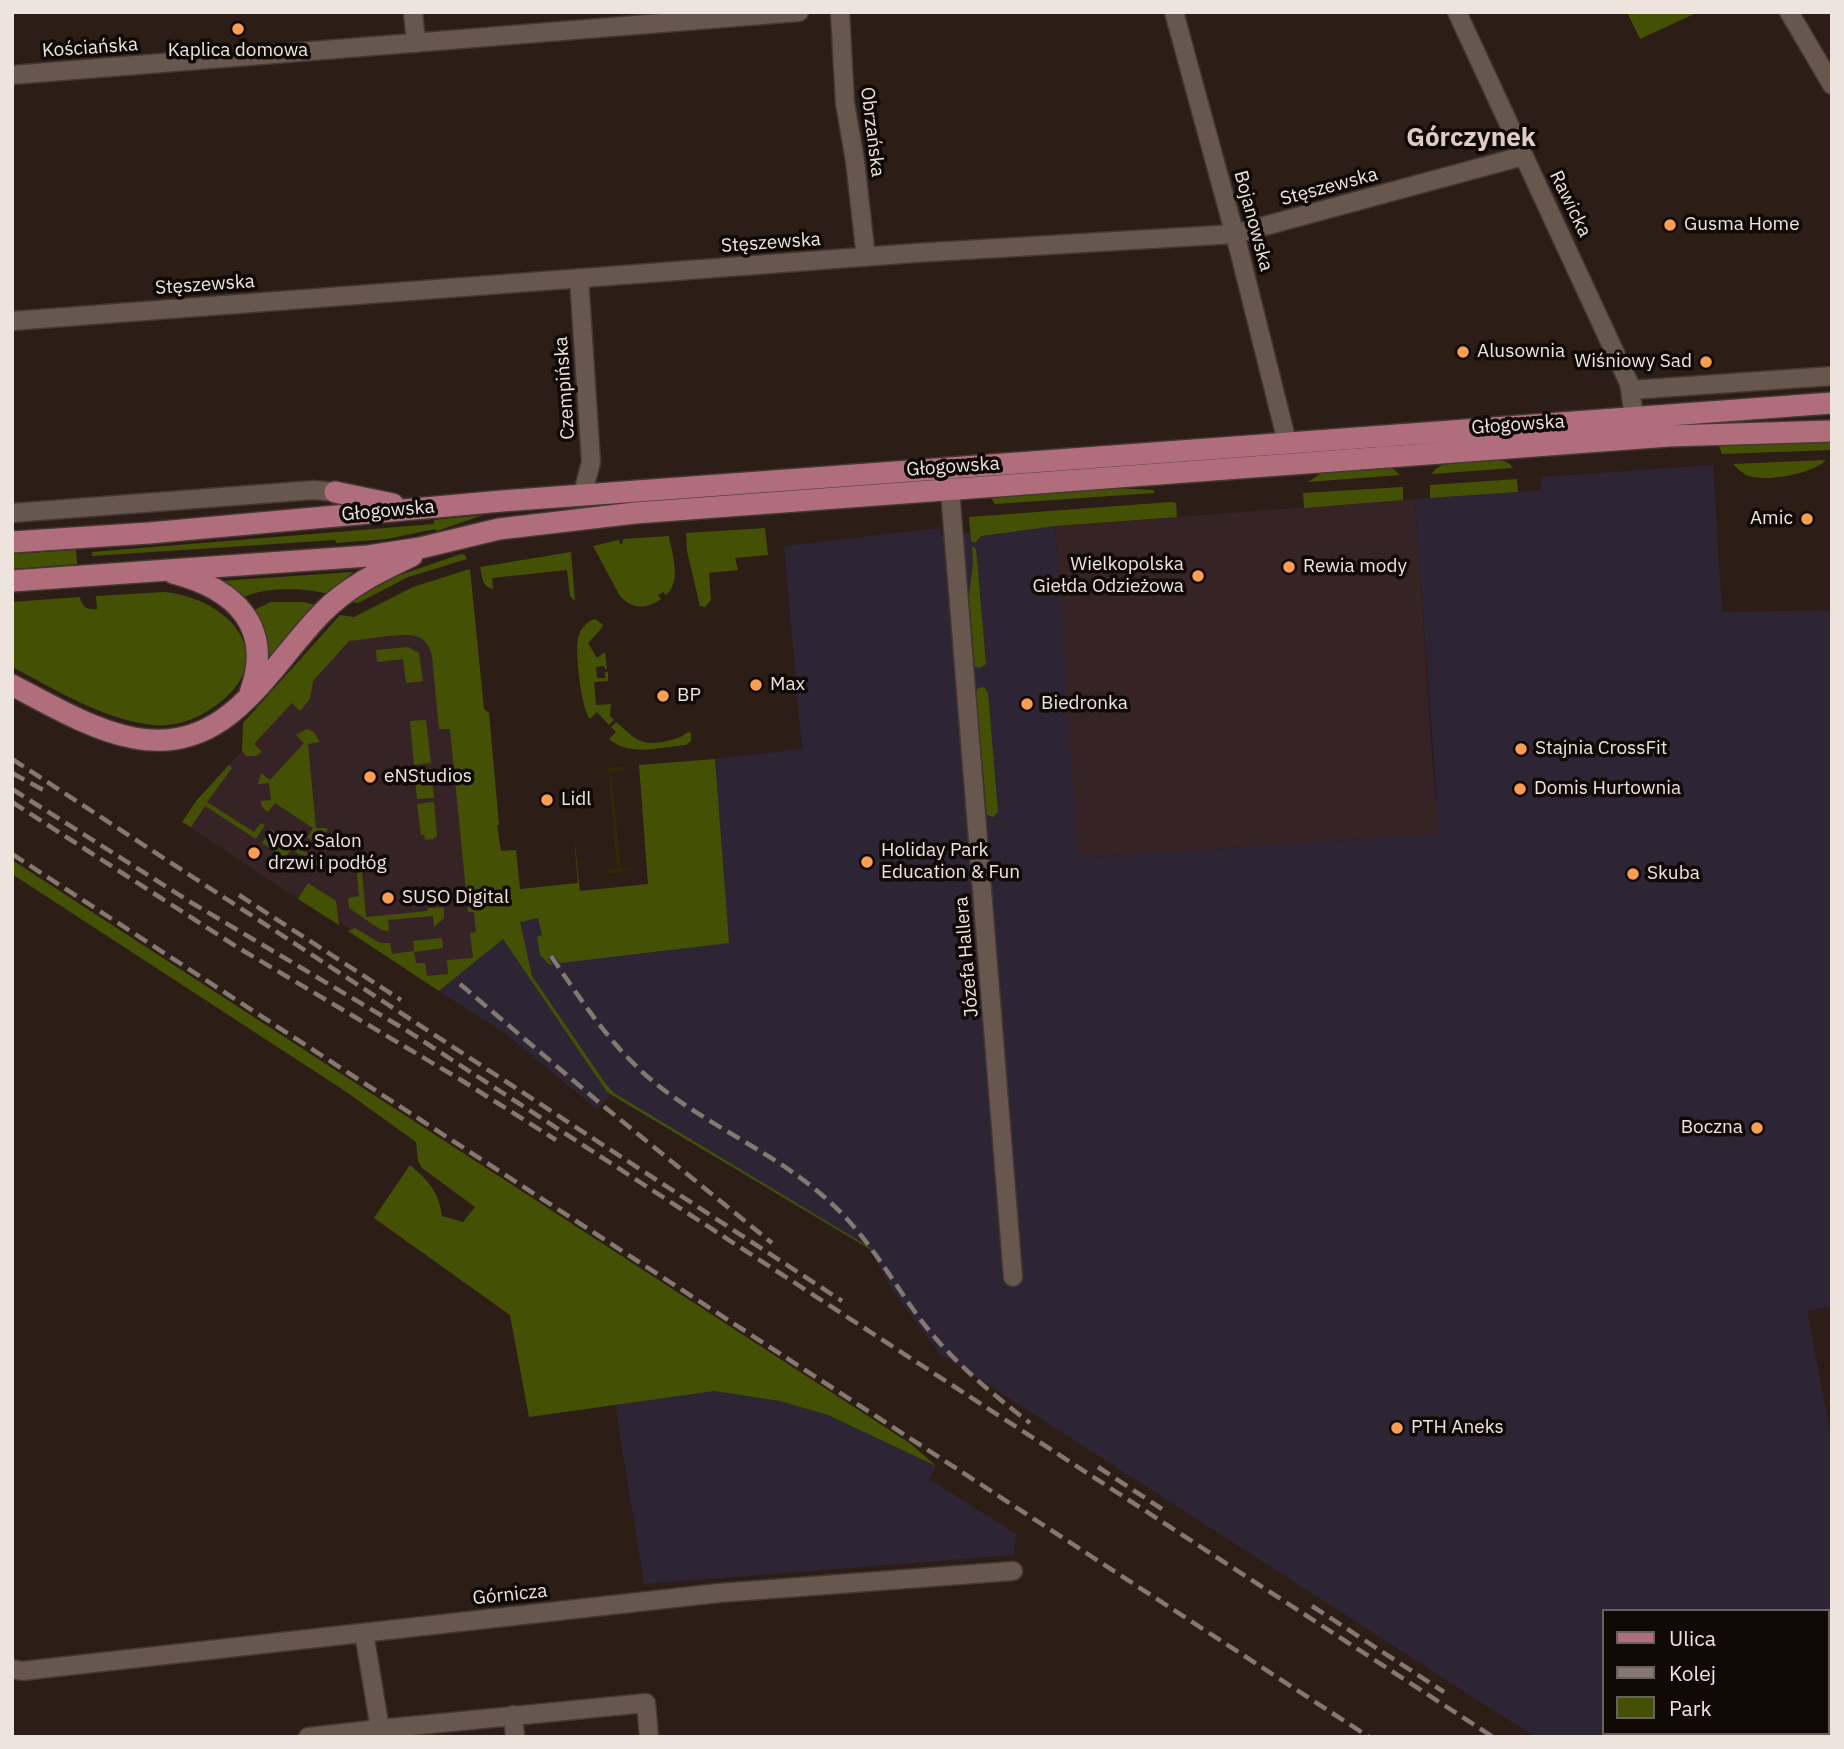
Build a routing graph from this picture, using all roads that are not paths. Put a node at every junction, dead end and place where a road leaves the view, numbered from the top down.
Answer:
1 (413, 12) edge
2 (799, 12) edge
3 (840, 12) edge
4 (1174, 12) edge
5 (1457, 12) edge
6 (1794, 14) edge
7 (416, 43) junction
8 (12, 75) edge
9 (1832, 85) edge
10 (1523, 156) junction
11 (1235, 234) junction
12 (866, 257) junction
13 (579, 278) junction
14 (12, 321) edge
15 (1832, 376) edge
16 (1632, 390) junction
17 (1832, 403) edge
18 (1634, 416) junction
19 (1832, 431) edge
20 (1287, 442) junction
21 (948, 467) junction
22 (951, 490) junction
23 (335, 492) joint
24 (585, 494) junction
25 (412, 508) junction
26 (12, 513) edge
27 (12, 542) edge
28 (446, 542) junction
29 (154, 570) junction
30 (12, 581) edge
31 (12, 685) edge
32 (248, 699) junction
33 (1013, 1277) dead end
34 (1013, 1571) dead end
35 (364, 1633) junction
36 (12, 1669) edge
37 (513, 1715) junction
38 (380, 1733) edge
39 (308, 1737) edge
40 (515, 1737) edge
41 (649, 1737) edge

1 - 7 street
2 - 7 street, Kościańska
3 - 12 street, Obrzańska
4 - 11 street, Bojanowska
5 - 10 street, Rawicka
6 - 9 street
7 - 8 street, Kościańska
10 - 11 street, Stęszewska
10 - 16 street, Rawicka
11 - 12 street, Stęszewska
11 - 20 street, Bojanowska
12 - 13 street, Stęszewska
13 - 14 street, Stęszewska
13 - 24 street, Czempińska
15 - 16 street
16 - 18 street, Rawicka
17 - 18 main road, Głogowska
18 - 20 main road, Głogowska
19 - 22 main road, Głogowska
20 - 21 main road, Głogowska
21 - 22 street, Józefa Hallera
21 - 24 main road, Głogowska
22 - 28 main road, Głogowska
22 - 33 street, Józefa Hallera
23 - 25 main road
23 - 26 street
24 - 25 main road, Głogowska
25 - 27 main road, Głogowska
28 - 29 main road, Głogowska
28 - 32 main road
29 - 30 main road, Głogowska
29 - 32 main road
31 - 32 main road
34 - 35 street, Górnicza
35 - 36 street, Górnicza
35 - 38 street
37 - 38 street
37 - 40 street
37 - 41 street
38 - 39 street

